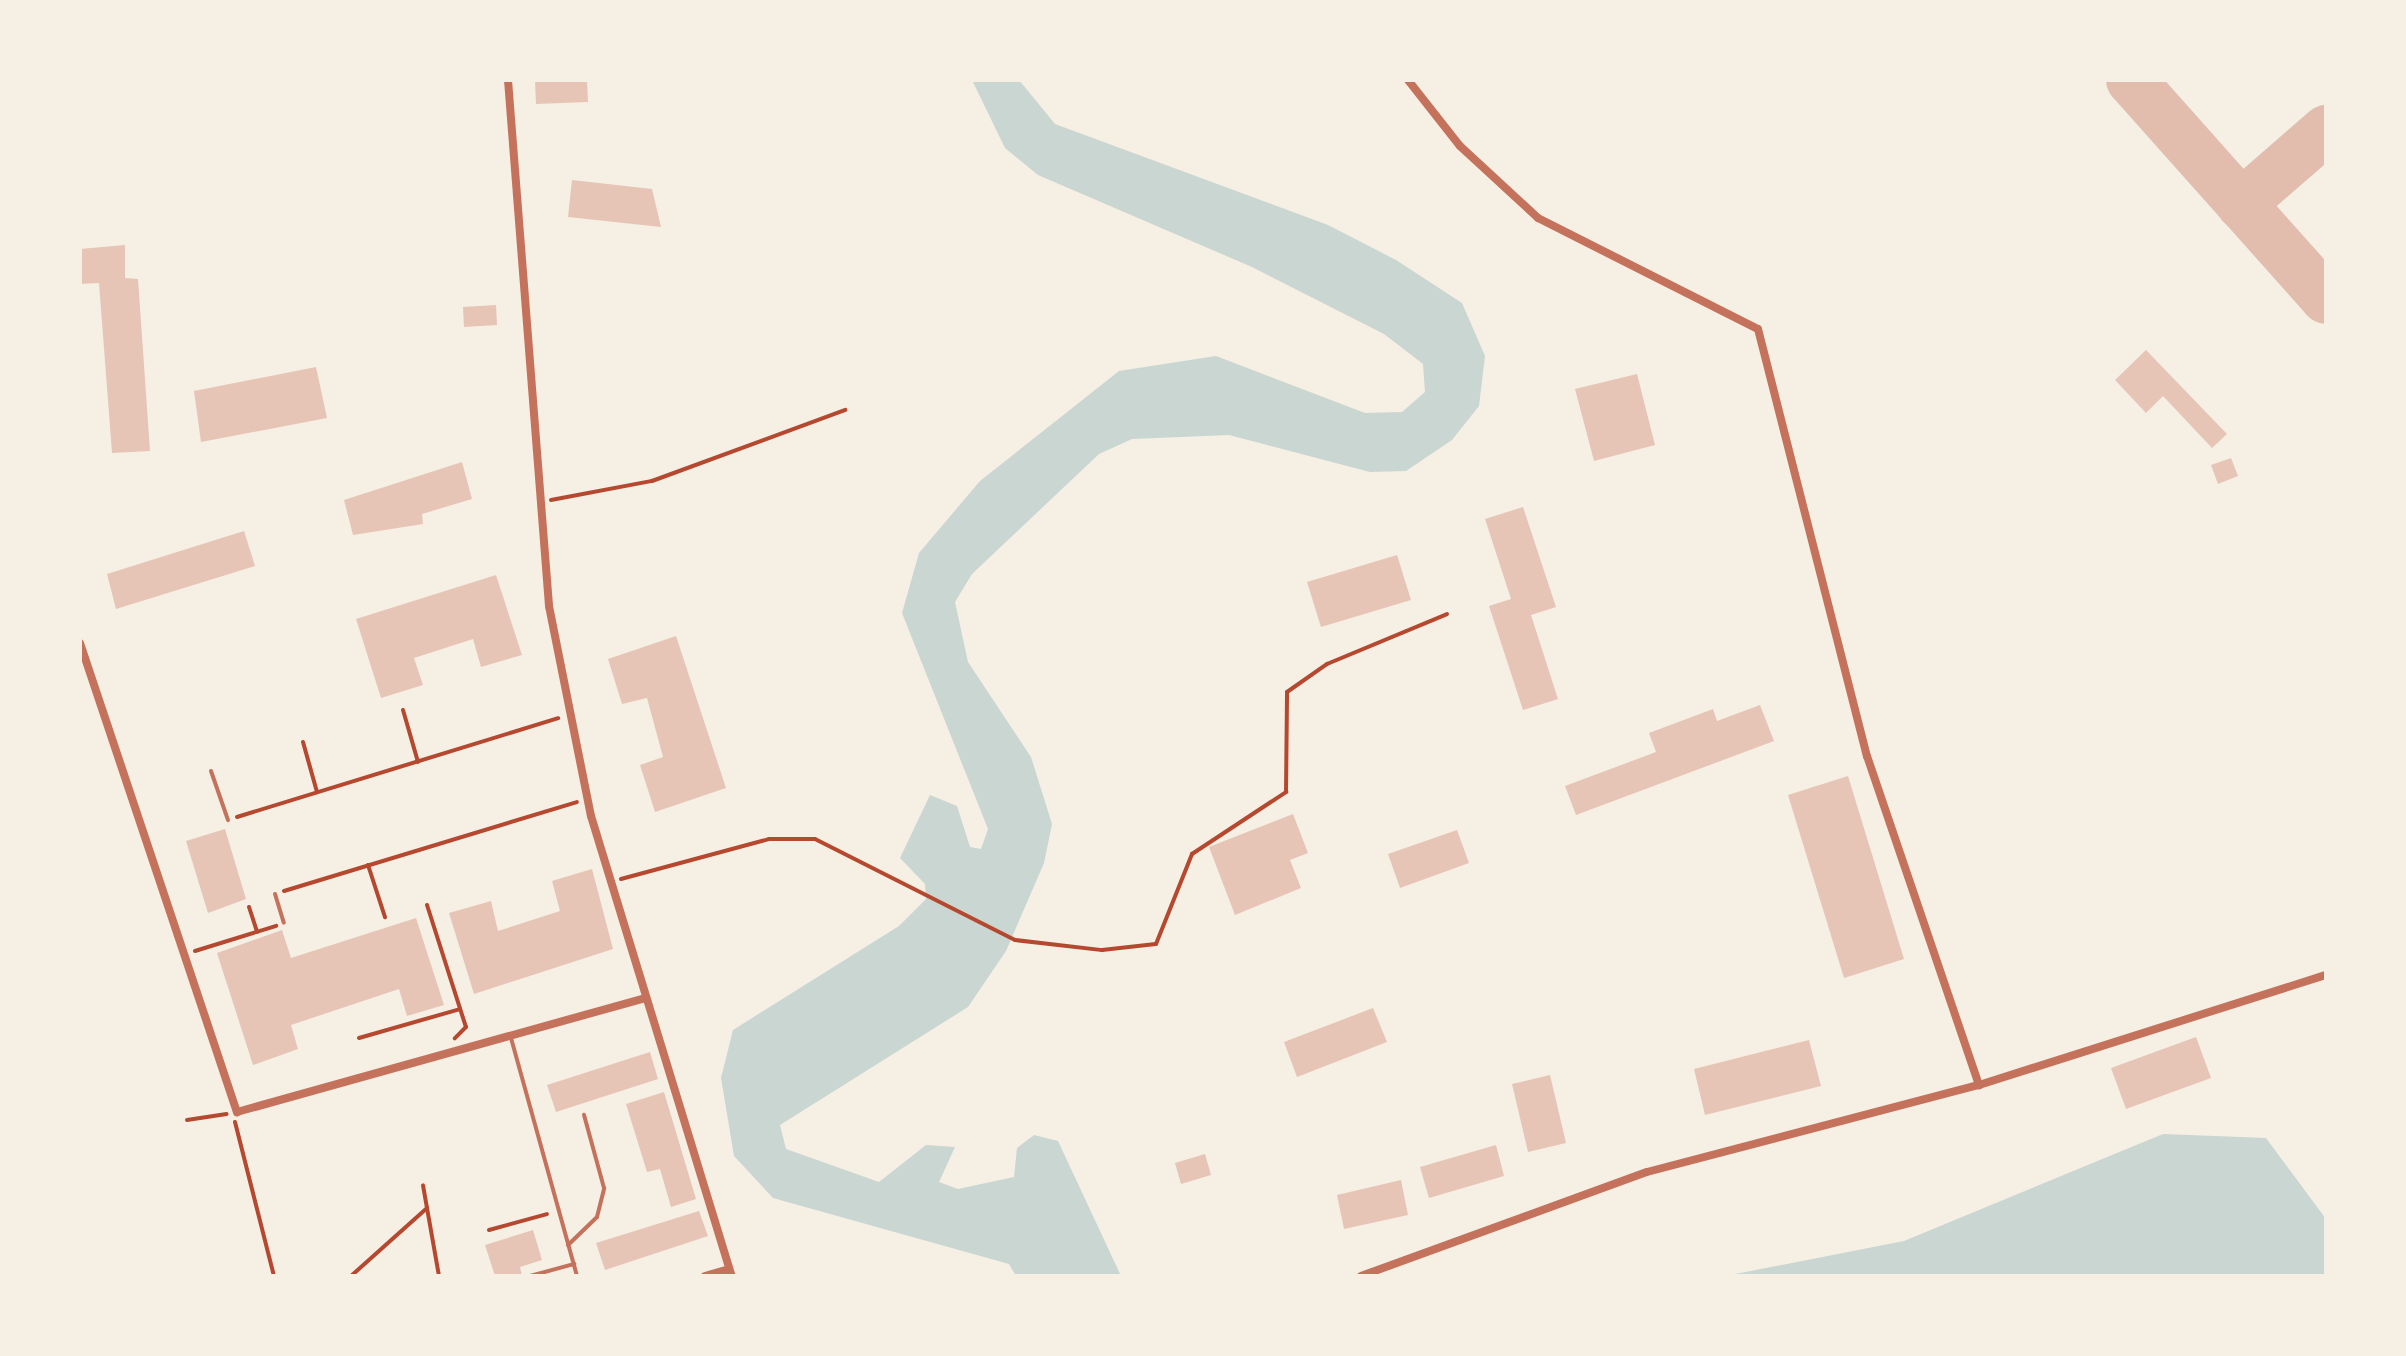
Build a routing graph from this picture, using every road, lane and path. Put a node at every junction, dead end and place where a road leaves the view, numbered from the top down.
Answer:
1 (508, 80) edge
2 (1408, 80) edge
3 (846, 410) dead end
4 (541, 502) junction
5 (1447, 614) dead end
6 (80, 643) edge
7 (403, 710) dead end
8 (571, 714) junction
9 (303, 742) dead end
10 (418, 762) junction
11 (212, 771) dead end
12 (317, 792) junction
13 (587, 799) junction
14 (228, 820) joint
15 (368, 865) junction
16 (611, 882) junction
17 (275, 894) joint
18 (427, 905) dead end
19 (249, 907) dead end
20 (384, 917) dead end
21 (284, 923) joint
22 (257, 932) junction
23 (186, 954) junction
24 (2326, 976) edge
25 (644, 999) junction
26 (460, 1008) junction
27 (359, 1038) dead end
28 (511, 1038) junction
29 (458, 1054) junction
30 (1979, 1085) junction
31 (237, 1112) junction
32 (584, 1114) dead end
33 (187, 1120) dead end
34 (423, 1185) dead end
35 (426, 1208) junction
36 (559, 1210) junction
37 (489, 1230) dead end
38 (568, 1244) junction
39 (574, 1264) junction
40 (730, 1272) edge
41 (274, 1276) edge
42 (351, 1276) edge
43 (440, 1276) edge
44 (530, 1276) edge
45 (577, 1276) edge
46 (706, 1276) edge
47 (1361, 1276) edge

1 - 4 street
2 - 30 street
3 - 4 path
4 - 8 street
5 - 16 path
6 - 23 street
7 - 10 path
8 - 10 path
8 - 13 street
9 - 12 path
10 - 12 path
11 - 14 lane
12 - 14 path
13 - 15 path
13 - 16 street
15 - 17 path
15 - 20 path
16 - 25 street
17 - 21 lane
18 - 26 path
19 - 22 path
21 - 22 path
22 - 23 path
23 - 31 street
24 - 30 street
25 - 28 street
25 - 40 street
26 - 27 path
26 - 29 path
28 - 29 street
28 - 36 lane
29 - 31 street
30 - 47 street
31 - 33 path
31 - 41 path
32 - 38 lane
34 - 35 path
35 - 42 path
35 - 43 path
36 - 37 path
36 - 38 lane
38 - 39 lane
39 - 44 lane
39 - 45 lane
40 - 46 street

